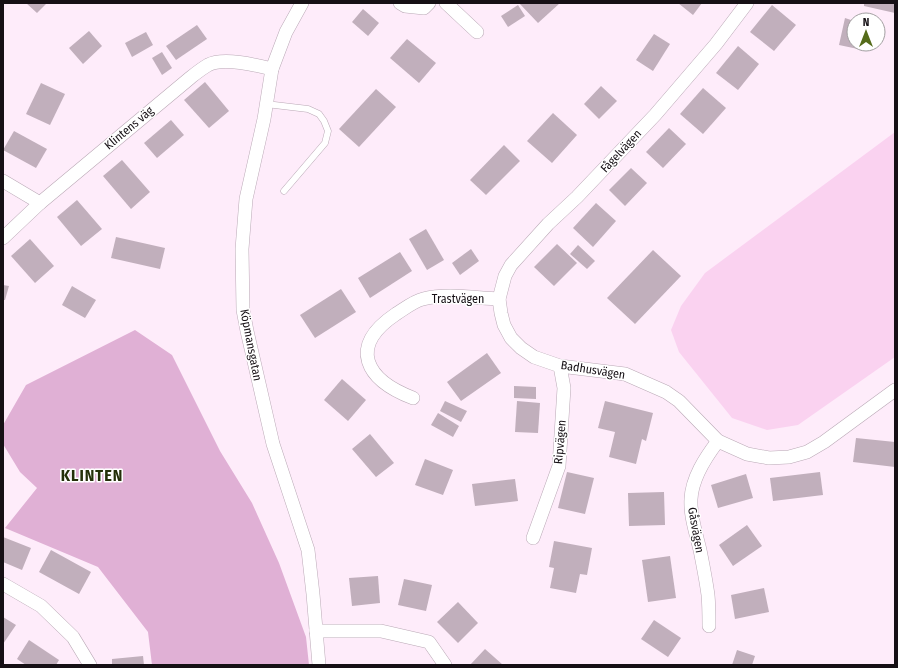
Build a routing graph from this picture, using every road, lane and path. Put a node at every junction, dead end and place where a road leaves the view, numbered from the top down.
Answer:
1 (302, 3) edge
2 (400, 3) edge
3 (429, 3) edge
4 (446, 3) edge
5 (747, 3) edge
6 (477, 32) dead end
7 (272, 69) junction
8 (266, 104) junction
9 (3, 181) edge
10 (284, 191) dead end
11 (40, 203) junction
12 (3, 238) edge
13 (499, 299) junction
14 (560, 366) junction
15 (895, 390) edge
16 (413, 398) dead end
17 (718, 441) junction
18 (533, 538) dead end
19 (3, 584) edge
20 (709, 626) dead end
21 (316, 631) junction
22 (90, 665) edge
23 (319, 665) edge
24 (445, 665) edge

1 - 7 street, Köpmansgatan
2 - 3 street
4 - 6 street
5 - 13 street, Fågelvägen
7 - 8 street, Köpmansgatan
7 - 11 street, Klintens väg
8 - 10 lane
8 - 21 street, Köpmansgatan
9 - 11 street
11 - 12 street, Klintens väg
13 - 14 street, Badhusvägen
13 - 16 street, Trastvägen
14 - 17 street, Badhusvägen
14 - 18 street, Ripvägen
15 - 17 street, Badhusvägen
17 - 20 street, Gåsvägen
19 - 22 street
21 - 23 street, Köpmansgatan
21 - 24 street

